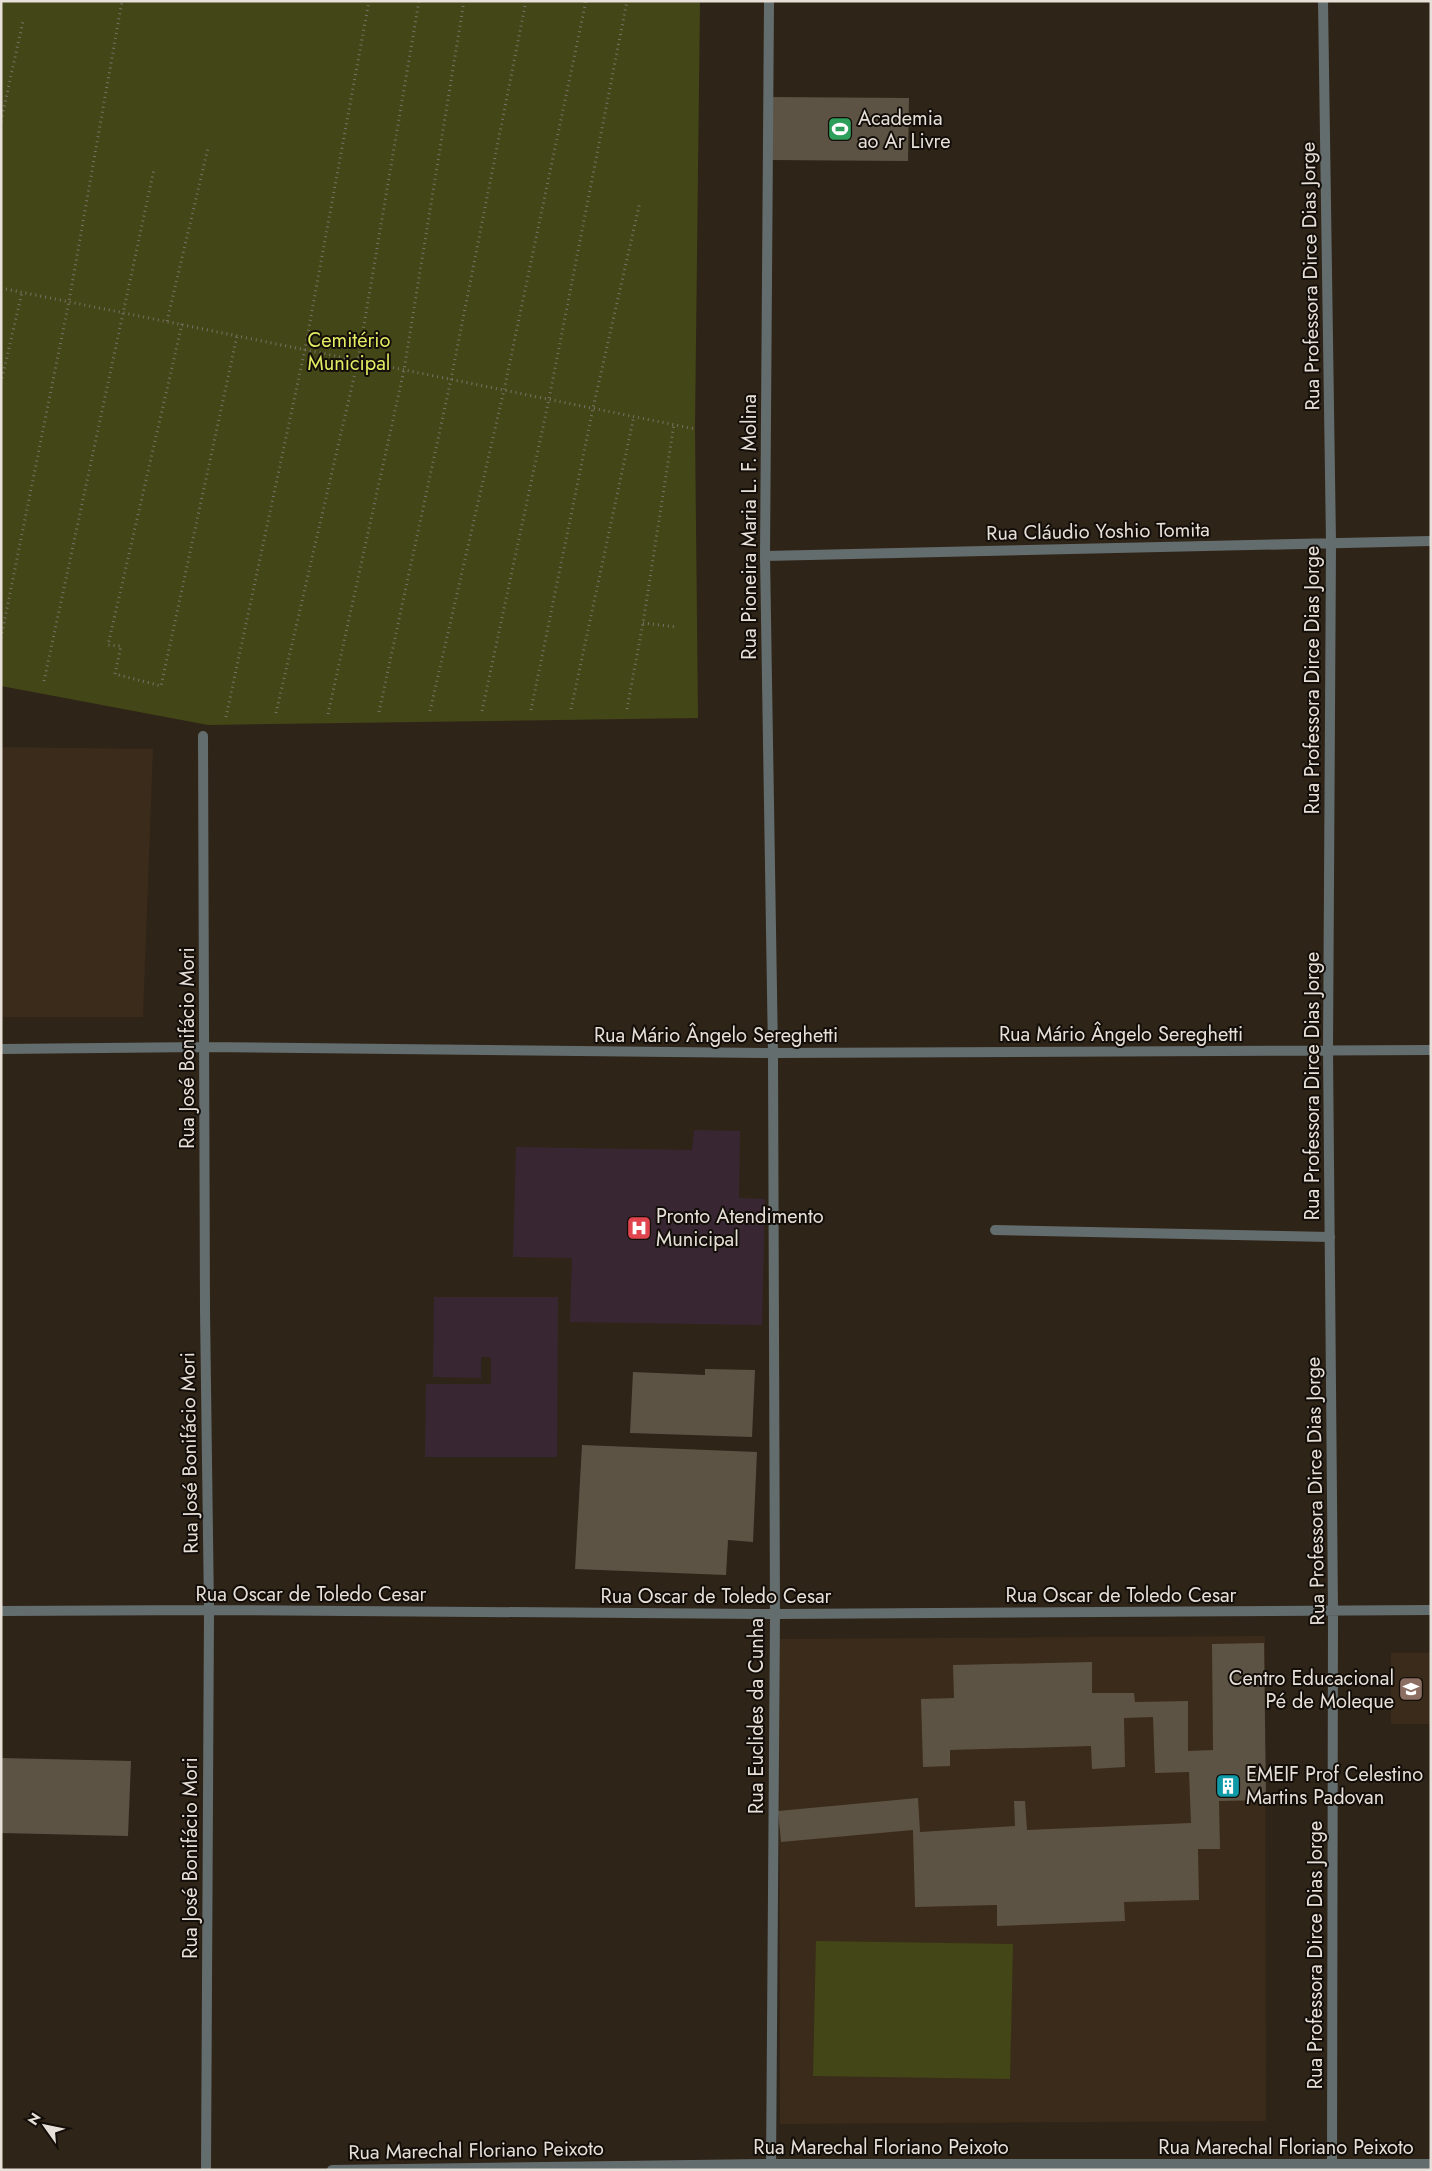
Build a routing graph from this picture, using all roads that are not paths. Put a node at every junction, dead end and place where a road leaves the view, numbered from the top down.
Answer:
1 (769, 1) edge
2 (1323, 1) edge
3 (1431, 541) edge
4 (1330, 543) junction
5 (766, 556) junction
6 (203, 736) dead end
7 (204, 1047) junction
8 (1, 1048) edge
9 (1328, 1050) junction
10 (1431, 1050) edge
11 (773, 1053) junction
12 (995, 1230) dead end
13 (1330, 1237) junction
14 (209, 1610) junction
15 (1431, 1610) edge
16 (1, 1611) edge
17 (1333, 1611) junction
18 (775, 1614) junction
19 (1431, 2164) edge
20 (771, 2167) edge
21 (1332, 2168) edge
22 (206, 2170) edge
23 (332, 2170) edge

1 - 5 street, Rua Pioneira Maria L. F. Molina
2 - 4 street, Rua Professora Dirce Dias Jorge
3 - 4 street, Rua Cláudio Yoshio Tomita
4 - 5 street, Rua Cláudio Yoshio Tomita
4 - 9 street, Rua Professora Dirce Dias Jorge
5 - 11 street, Rua Pioneira Maria L. F. Molina
6 - 7 street, Rua José Bonifácio Mori
7 - 8 street, Rua Mário Ângelo Sereghetti
7 - 11 street, Rua Mário Ângelo Sereghetti
7 - 14 street, Rua José Bonifácio Mori
9 - 10 street, Rua Mário Ângelo Sereghetti
9 - 11 street, Rua Mário Ângelo Sereghetti
9 - 13 street, Rua Professora Dirce Dias Jorge
11 - 18 street, Rua Euclides da Cunha
12 - 13 street
13 - 17 street, Rua Professora Dirce Dias Jorge
14 - 16 street, Rua Oscar de Toledo Cesar
14 - 18 street, Rua Oscar de Toledo Cesar
14 - 22 street, Rua José Bonifácio Mori
15 - 17 street, Rua Oscar de Toledo Cesar
17 - 18 street, Rua Oscar de Toledo Cesar
17 - 21 street, Rua Professora Dirce Dias Jorge
18 - 20 street, Rua Euclides da Cunha
19 - 21 street, Rua Marechal Floriano Peixoto
20 - 21 street, Rua Marechal Floriano Peixoto
20 - 23 street, Rua Marechal Floriano Peixoto

